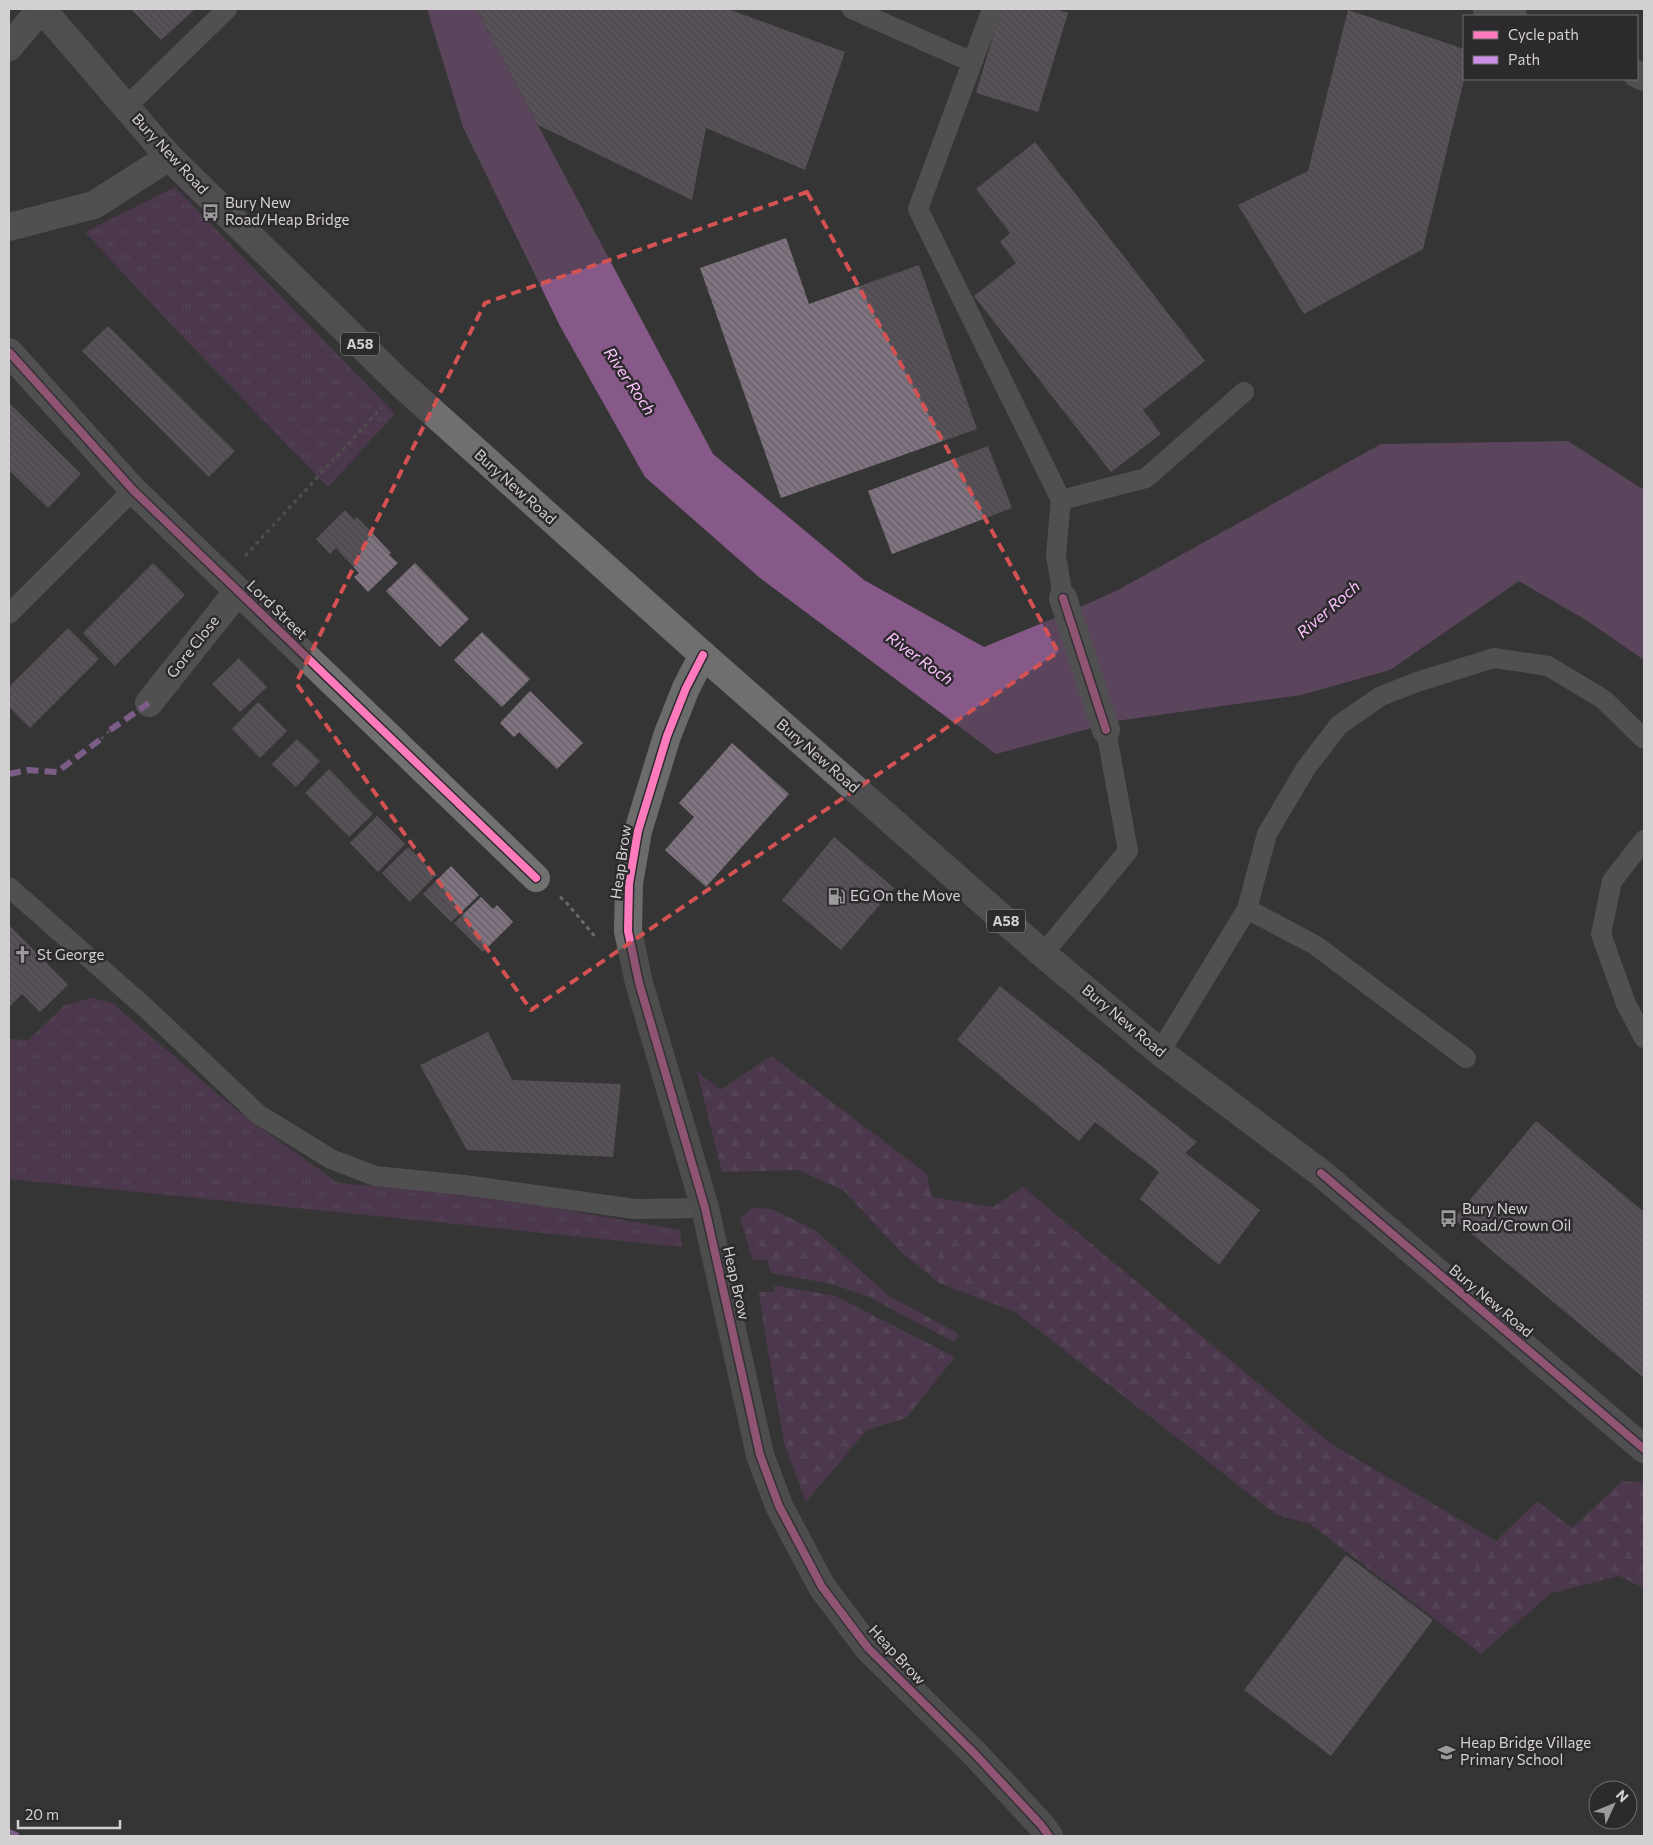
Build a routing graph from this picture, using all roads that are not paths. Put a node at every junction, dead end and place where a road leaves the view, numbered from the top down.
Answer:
1 (41, 9) edge
2 (227, 9) edge
3 (852, 9) edge
4 (992, 9) edge
5 (9, 47) edge
6 (972, 62) junction
7 (125, 108) junction
8 (169, 157) junction
9 (9, 226) edge
10 (9, 352) edge
11 (1244, 392) dead end
12 (133, 490) junction
13 (1061, 500) junction
14 (231, 585) junction
15 (1063, 598) joint
16 (9, 614) edge
17 (703, 655) junction
18 (149, 703) dead end
19 (1106, 730) joint
20 (1644, 739) edge
21 (1644, 840) edge
22 (536, 878) road end
23 (9, 886) edge
24 (1247, 910) junction
25 (1043, 954) junction
26 (1644, 1038) edge
27 (1160, 1052) junction
28 (1466, 1058) dead end
29 (705, 1208) junction
30 (1644, 1450) edge
31 (1049, 1836) edge

1 - 5 street
1 - 7 highway, Bury New Road / A58
2 - 7 lane
3 - 6 lane
4 - 6 lane
6 - 13 lane
7 - 8 highway, Bury New Road / A58
8 - 9 street
8 - 17 highway, Bury New Road / A58
10 - 12 street, Lord Street
11 - 13 lane
12 - 14 street, Lord Street
12 - 16 lane
13 - 15 lane
14 - 18 street, Gore Close
14 - 22 street, Lord Street
15 - 19 street
17 - 25 highway, Bury New Road / A58
17 - 29 street, Heap Brow
19 - 25 lane
20 - 24 lane
21 - 26 lane
23 - 29 lane
24 - 27 lane
24 - 28 lane
25 - 27 highway, Bury New Road / A58
27 - 30 highway, Bury New Road / A58
29 - 31 street, Heap Brow

